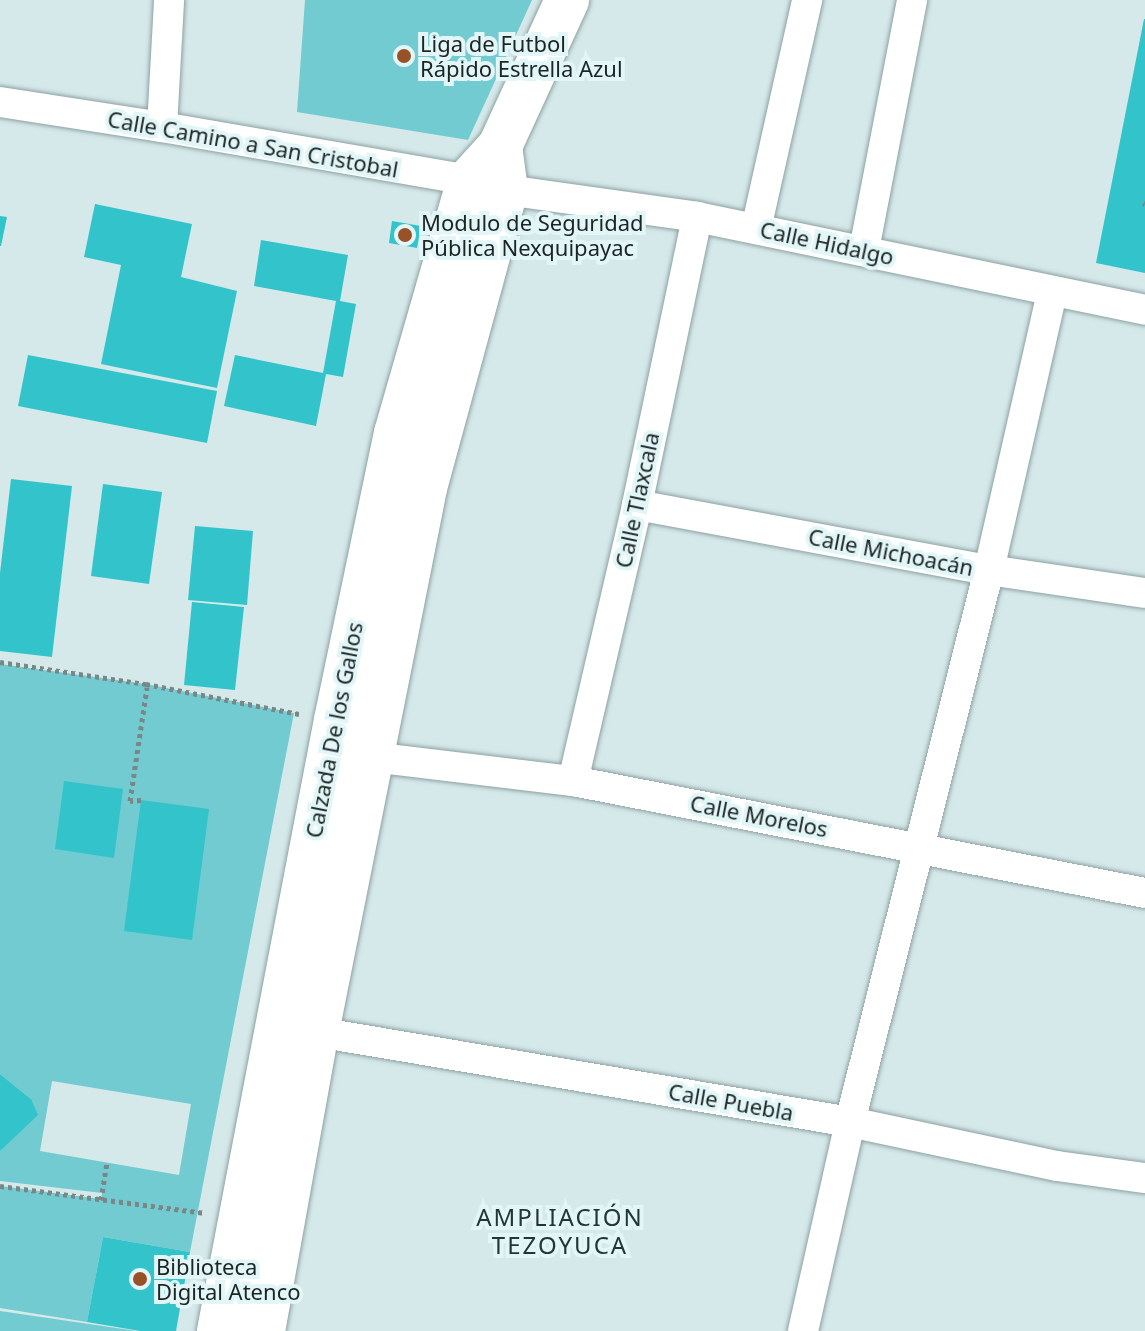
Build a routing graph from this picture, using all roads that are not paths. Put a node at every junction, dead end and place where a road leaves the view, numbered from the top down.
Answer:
1 (169, 0) edge
2 (567, 0) edge
3 (807, 0) edge
4 (912, 0) edge
5 (0, 102) edge
6 (162, 127) junction
7 (487, 185) junction
8 (697, 217) junction
9 (756, 229) junction
10 (864, 250) junction
11 (1052, 293) junction
12 (1145, 310) edge
13 (637, 505) junction
14 (989, 570) junction
15 (1145, 593) edge
16 (371, 757) junction
17 (573, 781) junction
18 (920, 847) junction
19 (1145, 893) edge
20 (317, 1032) junction
21 (850, 1122) junction
22 (1145, 1178) edge
23 (219, 1331) edge
24 (263, 1331) edge
25 (803, 1331) edge

1 - 6 street
2 - 7 main road, Calzada De los Gallos
3 - 9 street
4 - 10 street
5 - 6 street, Calle Camino a San Cristobal
6 - 7 street, Calle Camino a San Cristobal
7 - 8 street, Calle Hidalgo
7 - 16 main road, Calzada De los Gallos
7 - 23 main road, Calzada De los Gallos
8 - 9 street, Calle Hidalgo
8 - 13 street, Calle Tlaxcala
9 - 10 street, Calle Hidalgo
10 - 11 street, Calle Hidalgo
11 - 12 street, Calle Hidalgo
11 - 14 street
13 - 14 street, Calle Michoacán
13 - 17 street, Calle Tlaxcala
14 - 15 street, Calle Michoacán
14 - 18 street
16 - 17 street, Calle Morelos
16 - 20 main road, Calzada De los Gallos
17 - 18 street, Calle Morelos
18 - 19 street, Calle Morelos
18 - 21 street
20 - 21 street, Calle Puebla
20 - 24 main road, Calzada De los Gallos
21 - 22 street, Calle Puebla
21 - 25 street

